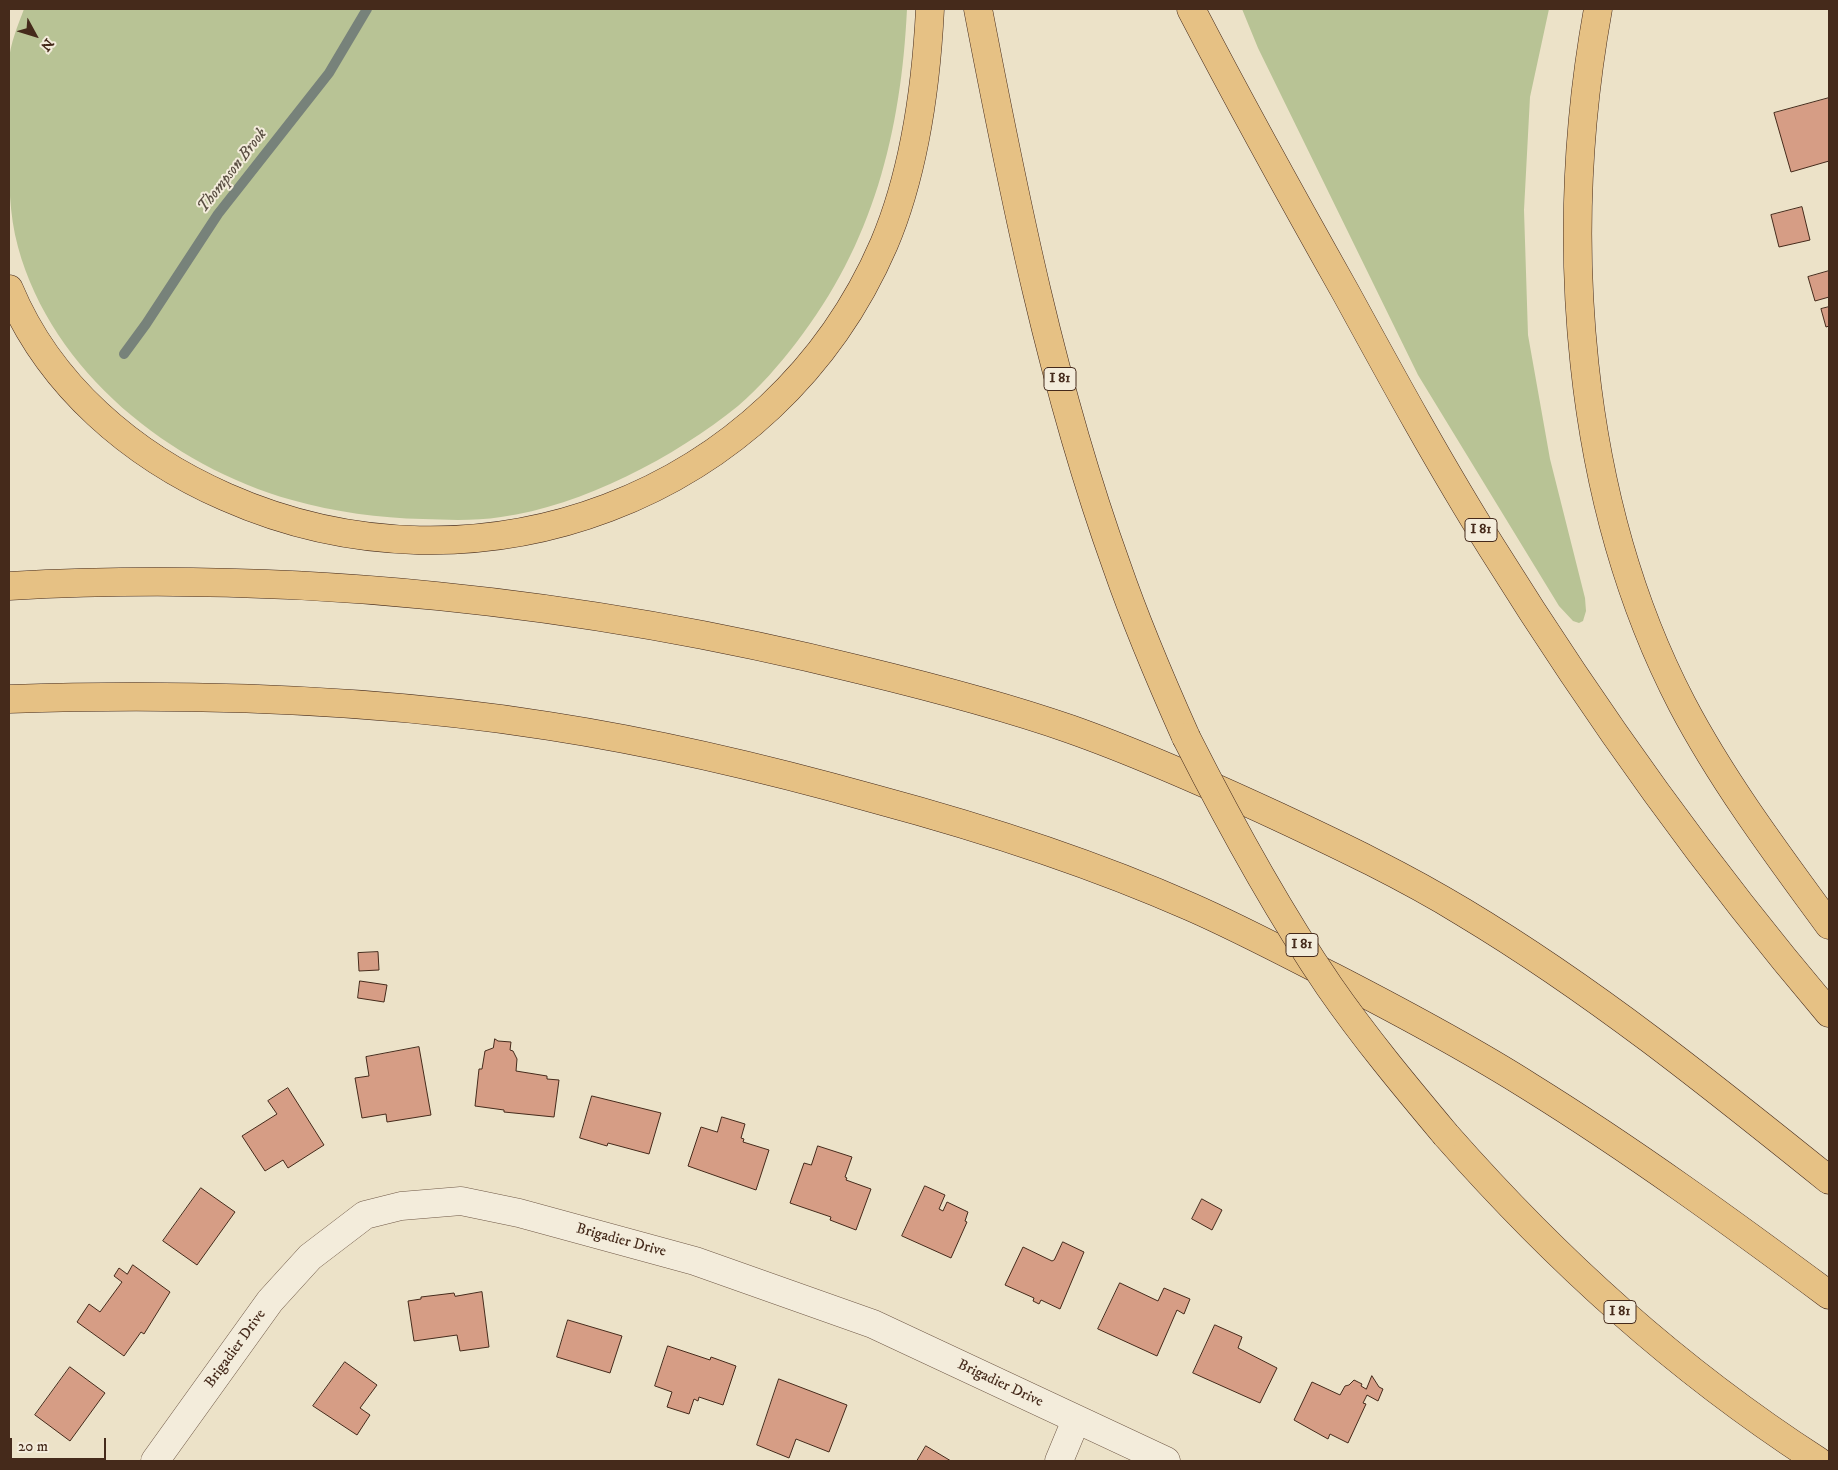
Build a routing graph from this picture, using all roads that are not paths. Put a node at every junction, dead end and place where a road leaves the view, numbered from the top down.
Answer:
1 (930, 9) edge
2 (978, 9) edge
3 (1191, 9) edge
4 (1598, 9) edge
5 (9, 289) edge
6 (9, 586) edge
7 (9, 699) edge
8 (1829, 925) edge
9 (1829, 1013) edge
10 (1829, 1180) edge
11 (1829, 1295) edge
12 (1076, 1420) junction
13 (155, 1461) edge
14 (1059, 1461) edge
15 (1166, 1461) edge
16 (1818, 1461) edge

1 - 5 highway
2 - 16 highway, I 81, bridge
3 - 9 highway, I 81
4 - 8 highway
6 - 10 highway
7 - 11 highway
12 - 13 street, Brigadier Drive
12 - 14 street
12 - 15 street, Brigadier Drive

